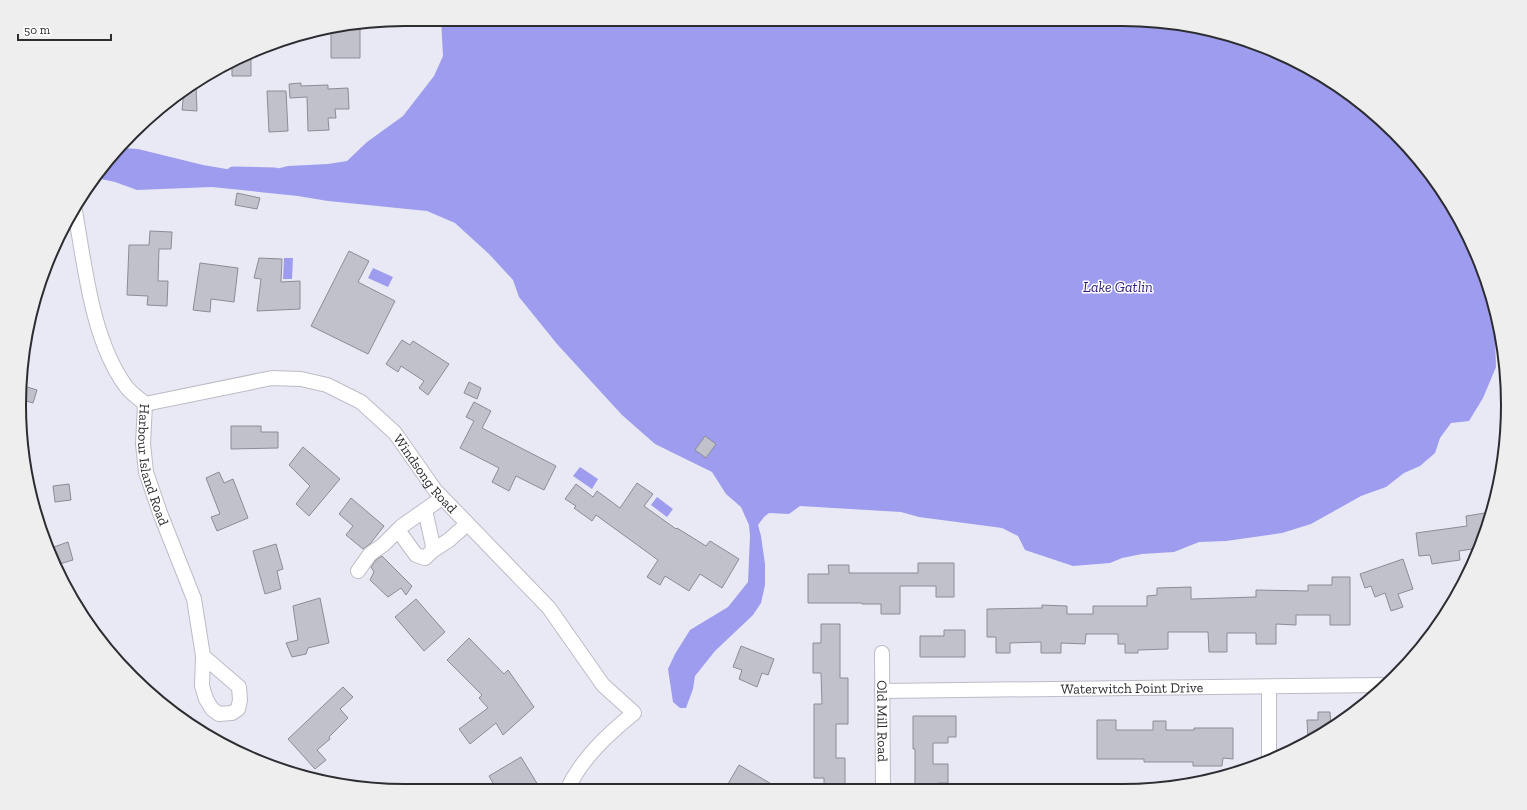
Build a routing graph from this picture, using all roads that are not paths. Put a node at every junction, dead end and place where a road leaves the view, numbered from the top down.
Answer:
1 (76, 217) edge
2 (146, 404) junction
3 (442, 498) junction
4 (425, 510) junction
5 (467, 524) junction
6 (398, 530) junction
7 (432, 551) junction
8 (358, 572) dead end
9 (882, 653) dead end
10 (203, 656) dead end
11 (1377, 685) edge
12 (1269, 687) junction
13 (882, 690) junction
14 (1268, 755) edge
15 (571, 784) edge
16 (882, 784) edge

1 - 2 street, Harbour Island Road
2 - 3 street, Windsong Road
2 - 10 street, Harbour Island Road
3 - 4 street
3 - 5 street, Windsong Road
4 - 6 street
4 - 7 street
5 - 7 street
5 - 15 street, Windsong Road
6 - 7 street
6 - 8 street
9 - 13 street, Old Mill Road
11 - 12 street, Waterwitch Point Drive
12 - 13 street, Waterwitch Point Drive
12 - 14 street
13 - 16 street, Old Mill Road

